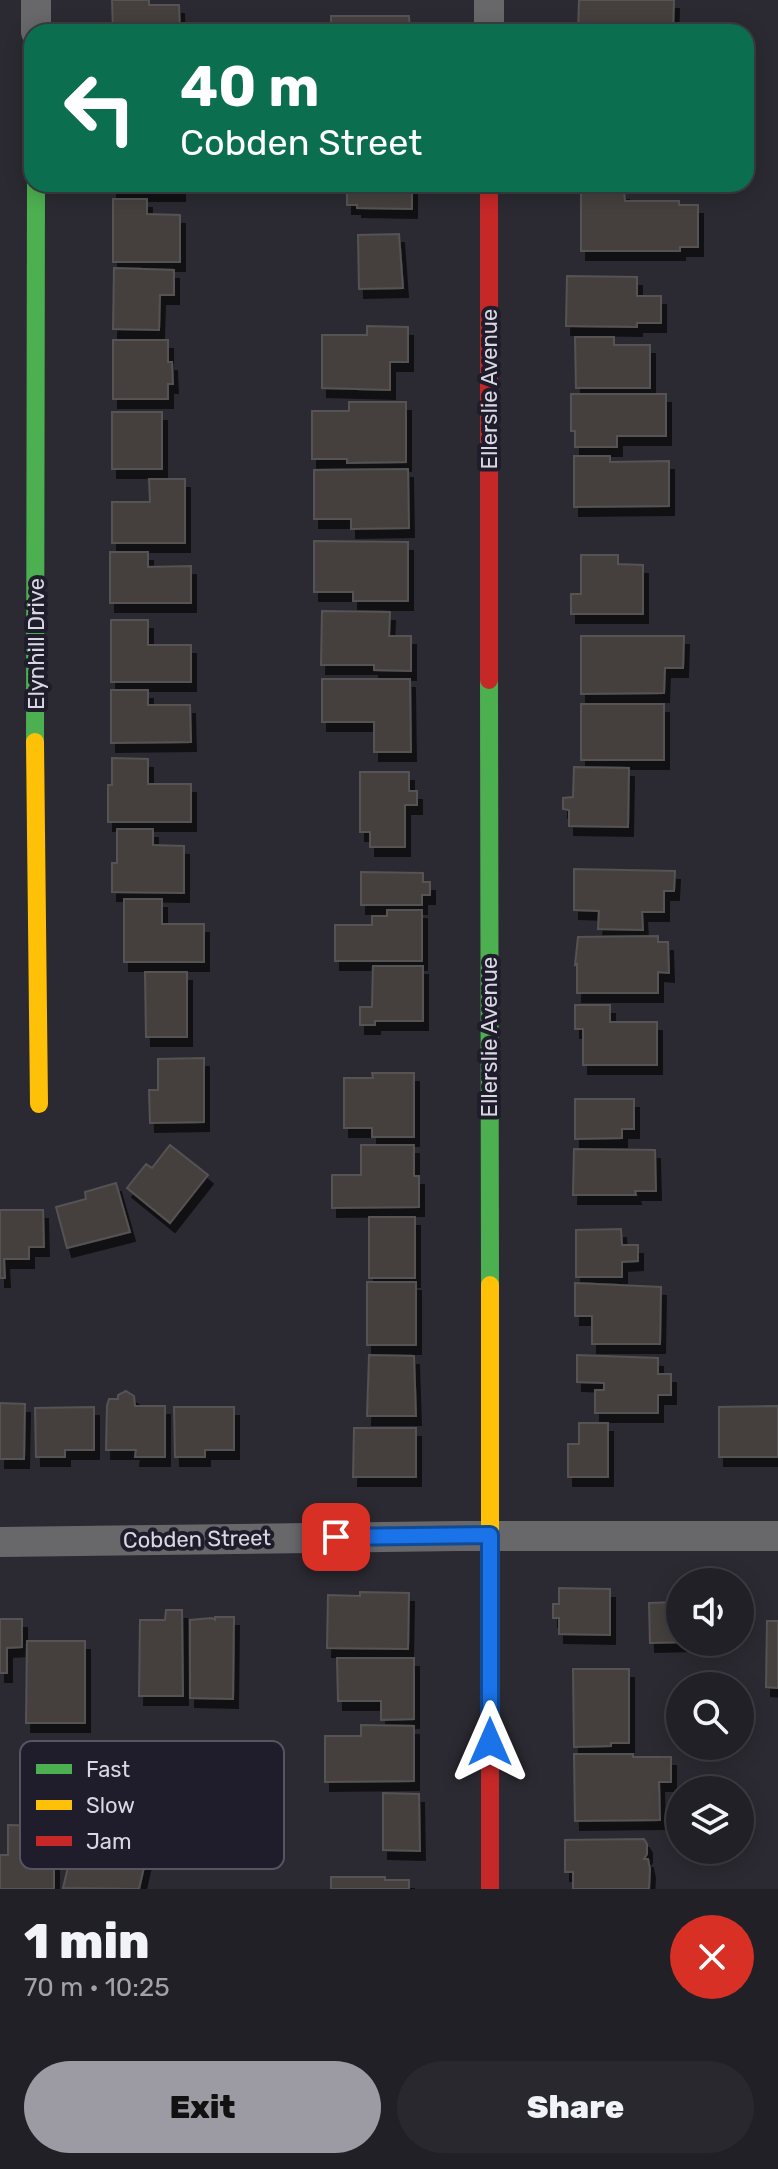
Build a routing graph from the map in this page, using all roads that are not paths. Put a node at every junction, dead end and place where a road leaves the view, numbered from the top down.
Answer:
1 (36, 0) edge
2 (489, 0) edge
3 (36, 24) edge
4 (489, 24) edge
5 (36, 192) edge
6 (489, 192) edge
7 (39, 1104) dead end
8 (490, 1535) junction
9 (778, 1536) edge
10 (0, 1542) edge
11 (490, 1889) edge

1 - 3 street
2 - 4 street
5 - 7 street, Elynhill Drive
6 - 8 street, Ellerslie Avenue
8 - 9 street, Cobden Street
8 - 10 street, Cobden Street
8 - 11 street, Ellerslie Avenue

